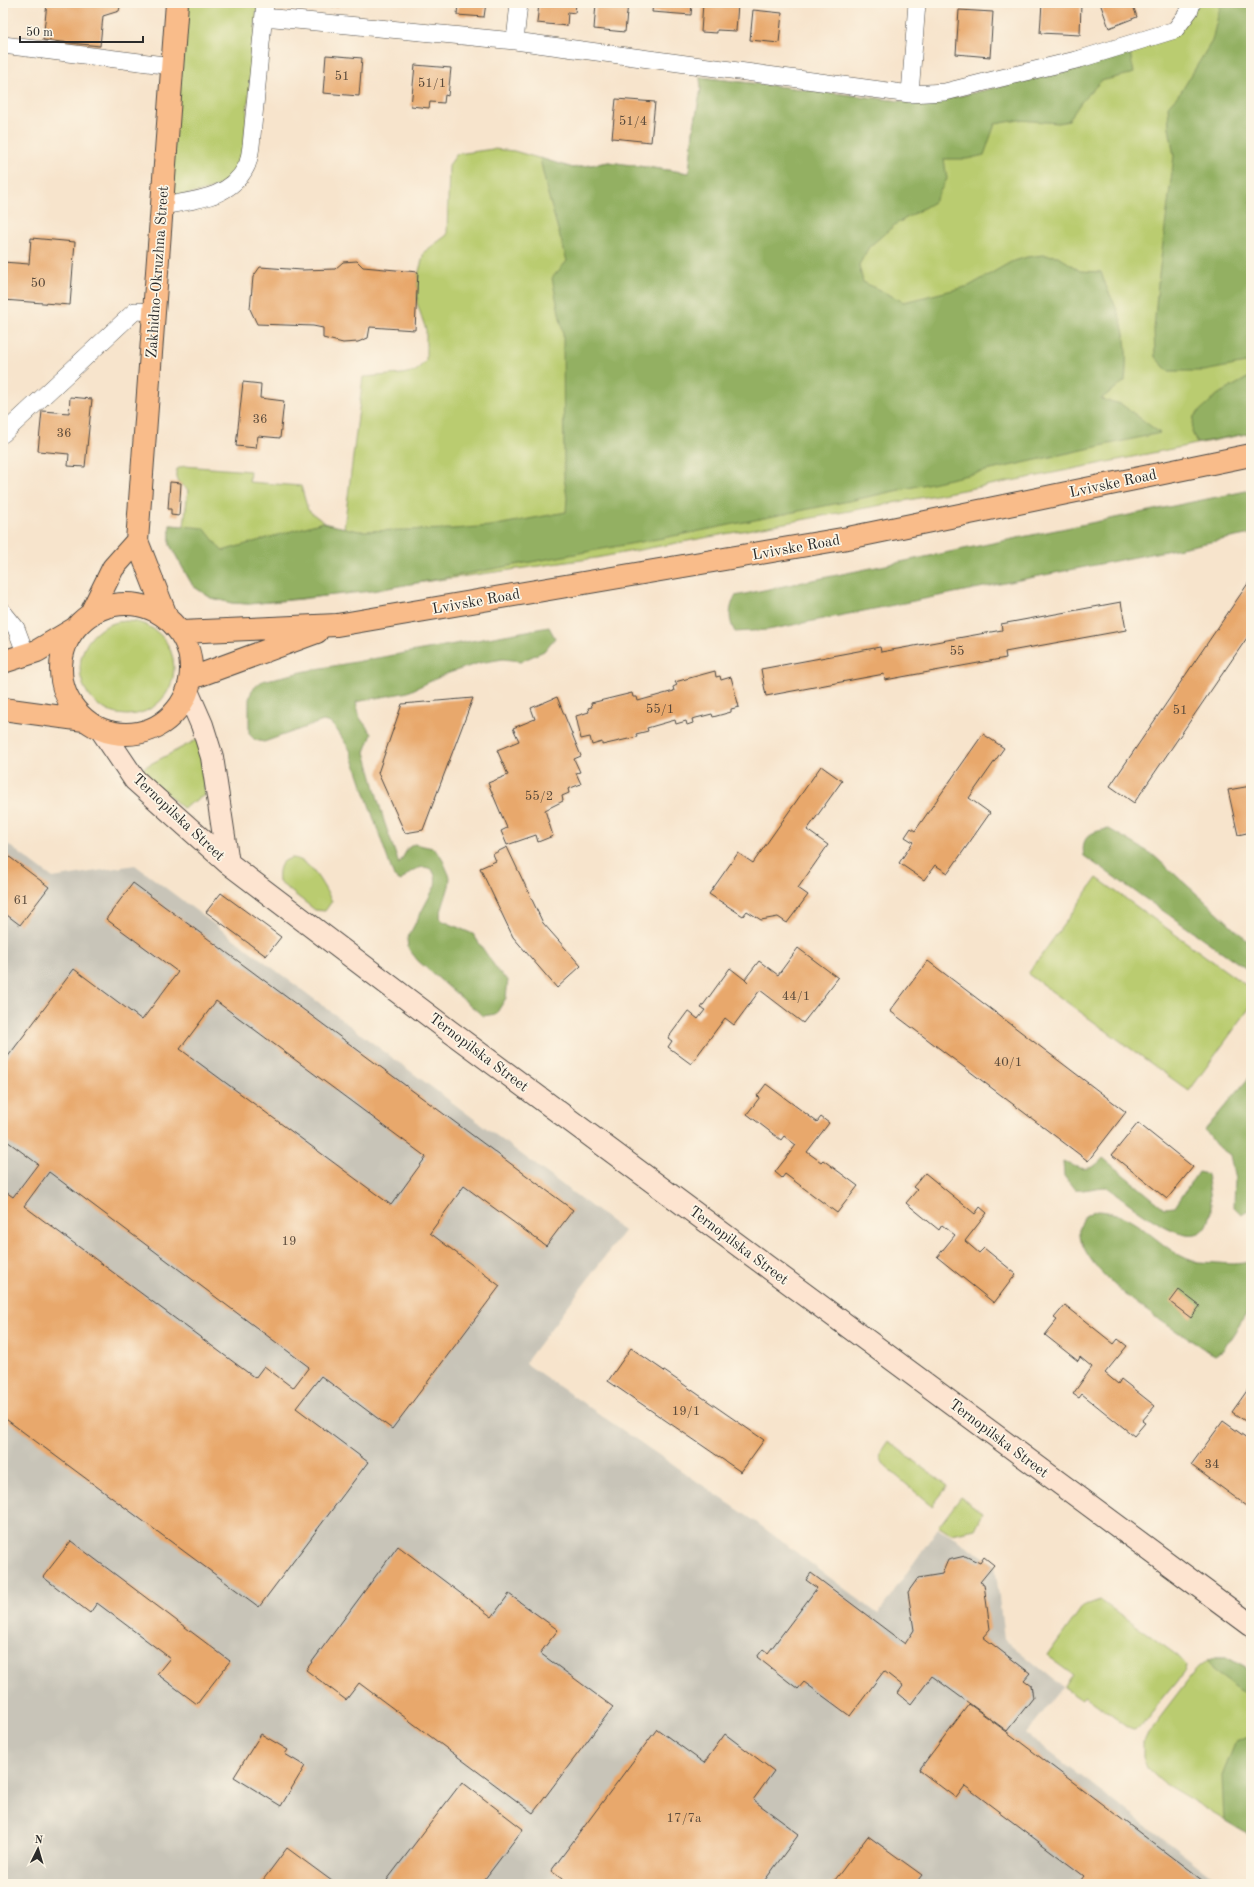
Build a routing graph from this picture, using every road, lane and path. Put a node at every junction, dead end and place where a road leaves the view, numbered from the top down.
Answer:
1 (177, 3) edge
2 (519, 3) edge
3 (917, 3) edge
4 (1191, 6) edge
5 (265, 10) edge
6 (515, 41) junction
7 (3, 45) edge
8 (172, 66) junction
9 (910, 94) junction
10 (162, 206) junction
11 (154, 312) junction
12 (3, 434) edge
13 (1251, 455) edge
14 (137, 541) junction
15 (3, 612) edge
16 (82, 622) junction
17 (337, 624) junction
18 (174, 625) junction
19 (26, 655) junction
20 (3, 662) edge
21 (190, 685) junction
22 (3, 709) edge
23 (93, 725) junction
24 (228, 863) junction
25 (1251, 1624) edge

1 - 8 main road, Zakhidno-Okruzhna Street
2 - 6 street
3 - 9 street
4 - 9 street
5 - 6 street
5 - 10 street
6 - 9 street
7 - 8 street
8 - 10 main road, Zakhidno-Okruzhna Street
10 - 11 main road, Zakhidno-Okruzhna Street
11 - 12 street
11 - 14 main road, Zakhidno-Okruzhna Street
13 - 17 main road, Lvivske Road
14 - 16 main road
14 - 18 main road, Zakhidno-Okruzhna Street
15 - 19 street
16 - 18 main road
16 - 19 main road
16 - 23 main road
17 - 18 main road, Lvivske Road
17 - 21 main road, Lvivske Road
18 - 21 main road
19 - 20 main road
21 - 23 main road
21 - 24 main road, Ternopilska Street
22 - 23 main road
23 - 24 main road, Ternopilska Street
24 - 25 main road, Ternopilska Street

